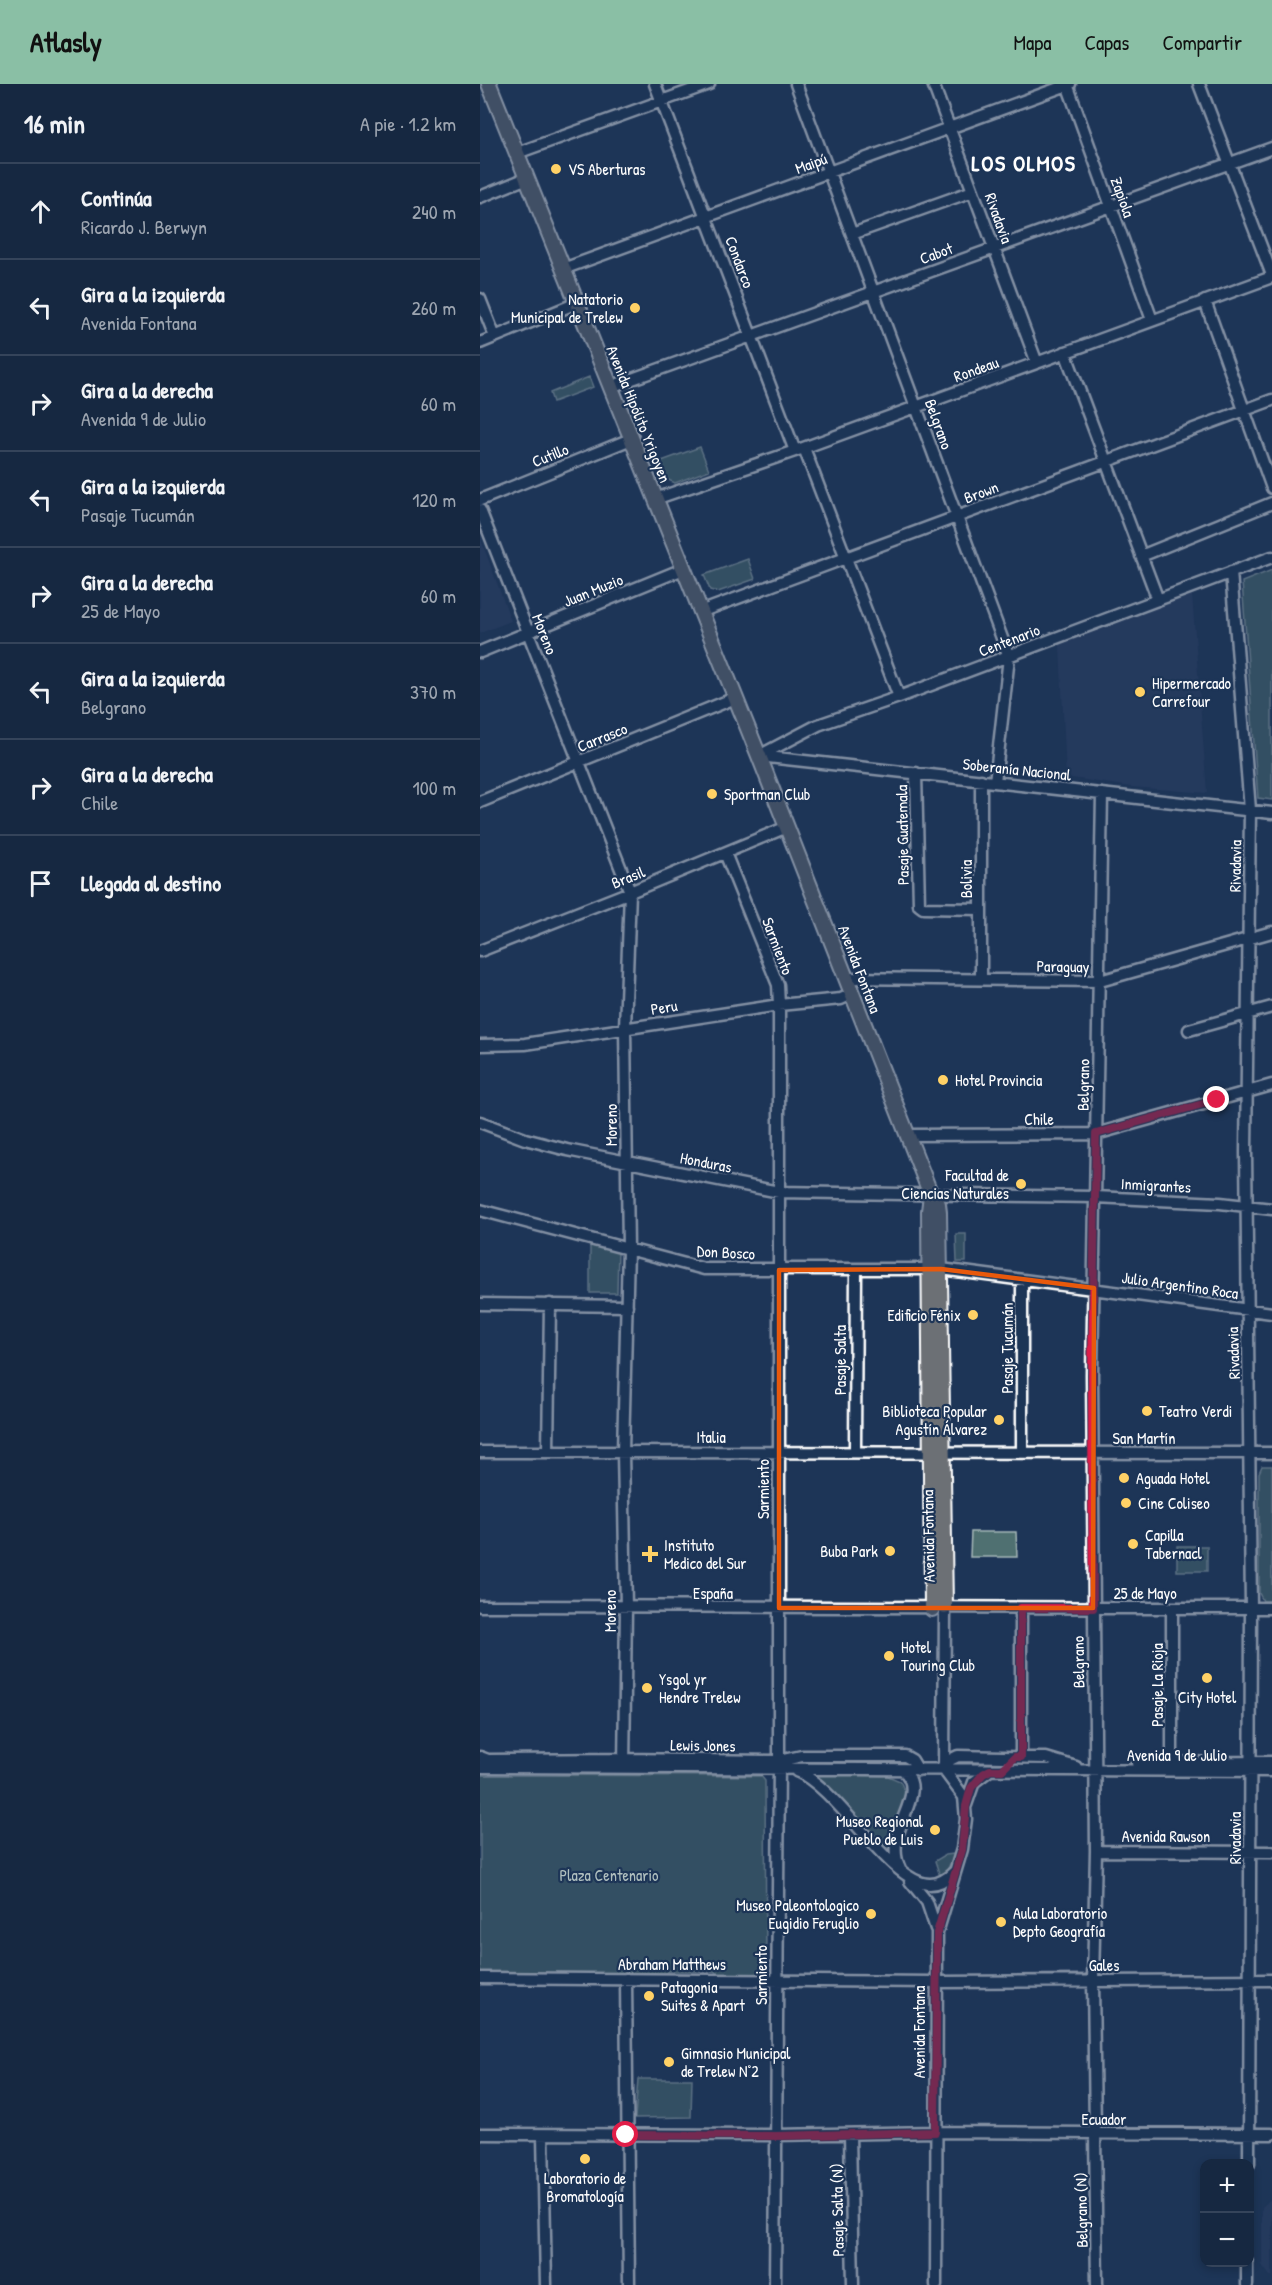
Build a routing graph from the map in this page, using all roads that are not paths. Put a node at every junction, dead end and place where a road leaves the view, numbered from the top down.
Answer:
1 (489, 84) edge
2 (655, 84) edge
3 (709, 84) edge
4 (796, 84) edge
5 (933, 84) edge
6 (1068, 84) edge
7 (1199, 84) edge
8 (662, 100) junction
9 (950, 128) junction
10 (1272, 148) edge
11 (517, 153) junction
12 (1229, 163) junction
13 (829, 172) junction
14 (527, 178) junction
15 (973, 191) junction
16 (480, 197) edge
17 (1110, 205) junction
18 (706, 217) junction
19 (852, 234) junction
20 (993, 248) junction
21 (563, 269) junction
22 (1272, 276) edge
23 (872, 291) junction
24 (480, 299) edge
25 (1205, 301) junction
26 (577, 303) junction
27 (1152, 320) junction
28 (752, 335) junction
29 (495, 337) junction
30 (480, 343) edge
31 (1065, 352) junction
32 (1037, 363) junction
33 (610, 387) junction
34 (1272, 400) edge
35 (916, 407) junction
36 (1244, 411) junction
37 (631, 439) junction
38 (799, 450) junction
39 (1106, 462) junction
40 (1272, 488) edge
41 (655, 499) junction
42 (480, 500) edge
43 (1272, 503) edge
44 (480, 510) edge
45 (957, 517) junction
46 (1141, 556) junction
47 (1272, 557) edge
48 (846, 558) junction
49 (683, 569) junction
50 (1231, 572) junction
51 (1158, 600) junction
52 (700, 612) junction
53 (528, 632) junction
54 (480, 652) edge
55 (1009, 657) junction
56 (899, 697) junction
57 (735, 698) junction
58 (759, 756) junction
59 (579, 762) junction
60 (916, 773) junction
61 (981, 780) junction
62 (995, 782) junction
63 (1102, 794) junction
64 (480, 802) edge
65 (1250, 810) junction
66 (1272, 813) edge
67 (787, 827) junction
68 (725, 853) junction
69 (630, 892) junction
70 (981, 909) junction
71 (1272, 932) edge
72 (1249, 938) junction
73 (480, 951) edge
74 (846, 978) junction
75 (981, 979) junction
76 (1100, 981) junction
77 (852, 994) junction
78 (779, 1005) junction
79 (1272, 1007) edge
80 (1248, 1014) junction
81 (625, 1028) junction
82 (1189, 1030) dead end
83 (480, 1045) edge
84 (1272, 1084) edge
85 (1248, 1092) junction
86 (480, 1122) edge
87 (1096, 1134) junction
88 (907, 1135) junction
89 (626, 1161) junction
90 (780, 1192) junction
91 (931, 1195) junction
92 (1095, 1197) junction
93 (1247, 1206) junction
94 (1272, 1209) edge
95 (480, 1210) edge
96 (628, 1249) junction
97 (779, 1269) junction
98 (856, 1269) junction
99 (936, 1269) junction
100 (1022, 1280) junction
101 (1094, 1288) junction
102 (480, 1304) edge
103 (550, 1304) junction
104 (627, 1305) junction
105 (1247, 1310) junction
106 (1272, 1313) edge
107 (778, 1451) junction
108 (855, 1451) junction
109 (480, 1452) edge
110 (548, 1452) junction
111 (624, 1452) junction
112 (936, 1452) junction
113 (1022, 1452) junction
114 (1093, 1452) junction
115 (1250, 1453) junction
116 (1272, 1453) edge
117 (480, 1606) edge
118 (626, 1607) junction
119 (779, 1608) junction
120 (939, 1608) junction
121 (1021, 1608) junction
122 (1093, 1608) junction
123 (1172, 1608) junction
124 (1251, 1608) junction
125 (1272, 1608) edge
126 (856, 1755) junction
127 (480, 1757) edge
128 (1018, 1757) junction
129 (1272, 1762) edge
130 (624, 1763) junction
131 (1172, 1763) junction
132 (779, 1766) junction
133 (1095, 1766) junction
134 (480, 1767) edge
135 (1249, 1767) junction
136 (791, 1769) junction
137 (842, 1769) junction
138 (903, 1770) junction
139 (918, 1770) junction
140 (944, 1770) junction
141 (990, 1770) junction
142 (1002, 1770) junction
143 (1083, 1770) junction
144 (1272, 1771) edge
145 (966, 1806) junction
146 (1096, 1851) junction
147 (1250, 1852) junction
148 (1272, 1852) edge
149 (954, 1872) junction
150 (903, 1874) junction
151 (937, 1933) junction
152 (480, 1978) edge
153 (626, 1979) junction
154 (776, 1980) junction
155 (1093, 1980) junction
156 (1249, 1980) junction
157 (1272, 1980) edge
158 (936, 1982) junction
159 (935, 2132) junction
160 (480, 2134) edge
161 (850, 2134) junction
162 (1094, 2134) junction
163 (1249, 2134) junction
164 (1272, 2134) edge
165 (543, 2135) junction
166 (626, 2135) junction
167 (776, 2136) junction
168 (1249, 2159) edge
169 (1247, 2267) edge
170 (546, 2285) edge
171 (629, 2285) edge
172 (775, 2285) edge
173 (853, 2285) edge
174 (936, 2285) edge
175 (1097, 2285) edge
176 (1247, 2285) edge

1 - 11 main road, Avenida Hipólito Yrigoyen
2 - 8 street, Condarco
3 - 8 street
4 - 13 street, Belgrano
5 - 9 street, Rivadavia
6 - 9 street, Maipú
6 - 17 street, Zapiola
7 - 12 street
8 - 11 street
8 - 18 street, Condarco
9 - 13 street, Maipú
9 - 15 street, Rivadavia
10 - 12 street, Cabot
11 - 14 main road, Avenida Hipólito Yrigoyen
12 - 17 street, Cabot
12 - 22 street
13 - 18 street, Maipú
13 - 19 street, Belgrano
14 - 16 street
14 - 21 main road, Avenida Hipólito Yrigoyen
15 - 19 street
15 - 20 street, Rivadavia
17 - 20 street, Cabot
17 - 27 street, Zapiola
18 - 21 street, Maipú
18 - 28 street, Condarco
19 - 23 street, Belgrano
20 - 23 street, Cabot
20 - 32 street, Rivadavia
21 - 26 main road, Avenida Hipólito Yrigoyen
22 - 25 street, Rondeau
23 - 28 street, Cabot
23 - 35 street, Belgrano
24 - 29 street
25 - 27 street, Rondeau
25 - 36 street
26 - 29 street
26 - 33 main road, Avenida Hipólito Yrigoyen
27 - 31 street, Rondeau
28 - 33 street, Cabot
28 - 38 street, Condarco
29 - 30 street
31 - 32 street, Rondeau
31 - 39 street
32 - 35 street, Rondeau
33 - 37 main road, Avenida Hipólito Yrigoyen
34 - 36 street, Brown
35 - 38 street, Rondeau
35 - 45 street, Belgrano
36 - 39 street, Brown
36 - 40 street
37 - 41 main road, Avenida Hipólito Yrigoyen
37 - 42 street, Cutillo
38 - 41 street, Rondeau
38 - 48 street, Condarco
39 - 45 street, Brown
39 - 46 street
41 - 49 main road, Avenida Hipólito Yrigoyen
43 - 46 street
44 - 53 street, Moreno
45 - 48 street, Brown
45 - 55 street, Belgrano
46 - 51 street
47 - 50 street, Centenario
48 - 52 street, Brown
48 - 56 street, Condarco
49 - 52 main road, Avenida Hipólito Yrigoyen
49 - 53 street, Juan Muzio
50 - 51 street, Centenario
50 - 65 street, Rivadavia
51 - 55 street, Centenario
52 - 57 main road, Avenida Hipólito Yrigoyen
53 - 54 street, Juan Muzio
53 - 59 street, Moreno
55 - 56 street, Centenario
55 - 62 street, Belgrano
56 - 58 street, Centenario
57 - 58 main road, Avenida Hipólito Yrigoyen
57 - 59 street, Carrasco
58 - 60 street, Soberanía Nacional
58 - 67 main road, Avenida Fontana
59 - 64 street, Carrasco
59 - 69 street, Moreno
60 - 61 street, Soberanía Nacional
60 - 70 street, Pasaje Guatemala
61 - 62 street, Soberanía Nacional
61 - 70 street, Bolivia
62 - 63 street, Soberanía Nacional
63 - 65 street, Soberanía Nacional
63 - 76 street, Belgrano
65 - 66 street, Soberanía Nacional
65 - 72 street, Rivadavia
67 - 68 street, Brasil
67 - 74 main road, Avenida Fontana
68 - 69 street, Brasil
68 - 78 street, Sarmiento
69 - 73 street, Brasil
69 - 81 street, Moreno
70 - 75 street, Bolivia
71 - 72 street, Paraguay
72 - 76 street, Paraguay
72 - 80 street, Rivadavia
74 - 75 street, Paraguay
74 - 77 main road, Avenida Fontana
75 - 76 street, Paraguay
76 - 87 street, Belgrano
77 - 78 street, Peru
77 - 88 main road, Avenida Fontana
78 - 81 street, Peru
78 - 90 street, Sarmiento
79 - 80 street
80 - 82 street
80 - 85 street, Rivadavia
81 - 83 street, Peru
81 - 89 street, Moreno
84 - 85 street, Chile
85 - 87 street, Chile
85 - 93 street, Rivadavia
86 - 89 street, Honduras
87 - 88 street, Chile
87 - 92 street, Belgrano
88 - 91 main road, Avenida Fontana
89 - 90 street, Honduras
89 - 96 street, Moreno
90 - 91 street, Honduras
90 - 97 street, Sarmiento
91 - 92 street, Inmigrantes
91 - 99 main road, Avenida Fontana
92 - 93 street, Inmigrantes
92 - 101 street, Belgrano
93 - 94 street, Inmigrantes
93 - 105 street, Rivadavia
95 - 96 street, Don Bosco
96 - 97 street, Don Bosco
96 - 104 street, Moreno
97 - 98 street, Don Bosco
97 - 107 street, Sarmiento
98 - 99 street, Don Bosco
98 - 108 street, Pasaje Salta
99 - 100 street, Julio Argentino Roca
99 - 112 main road, Avenida Fontana
100 - 101 street, Julio Argentino Roca
100 - 113 street, Pasaje Tucumán
101 - 105 street, Julio Argentino Roca
101 - 114 street, Belgrano
102 - 103 street
103 - 104 street
103 - 110 street
104 - 111 street, Moreno
105 - 106 street, Julio Argentino Roca
105 - 115 street, Rivadavia
107 - 108 street, Italia
107 - 111 street, Italia
107 - 119 street, Sarmiento
108 - 112 street, Italia
109 - 110 street, Italia
110 - 111 street, Italia
111 - 118 street, Moreno
112 - 113 street, San Martín
112 - 120 main road, Avenida Fontana
113 - 114 street, San Martín
114 - 115 street, San Martín
114 - 122 street, Belgrano
115 - 116 street, San Martín
115 - 124 street, Rivadavia
117 - 118 street, España
118 - 119 street, España
118 - 130 street, Moreno
119 - 120 street, España
119 - 132 street, Sarmiento
120 - 121 street, 25 de Mayo
120 - 140 street, Avenida Fontana
121 - 122 street, 25 de Mayo
121 - 128 street
122 - 123 street, 25 de Mayo
122 - 133 street, Belgrano
123 - 124 street, 25 de Mayo
123 - 131 street, Pasaje La Rioja
124 - 125 street, 25 de Mayo
124 - 135 street, Rivadavia
126 - 132 street, Lewis Jones
126 - 137 street
126 - 139 street, Lewis Jones
127 - 130 street, Lewis Jones
128 - 140 street, Avenida 9 de Julio
128 - 142 street
128 - 143 street, Avenida 9 de Julio
129 - 135 street, Avenida 9 de Julio
130 - 132 street, Lewis Jones
130 - 134 street, Lewis Jones
131 - 133 street, Avenida 9 de Julio
131 - 135 street, Avenida 9 de Julio
132 - 136 street, Lewis Jones
132 - 154 street, Sarmiento
133 - 135 street, Avenida 9 de Julio
133 - 143 street, Avenida 9 de Julio
133 - 146 street, Belgrano
135 - 144 street, Avenida 9 de Julio
135 - 147 street, Rivadavia
136 - 137 street, Lewis Jones
136 - 150 street
137 - 138 street, Lewis Jones
138 - 139 street, Lewis Jones
138 - 150 street, Avenida Fontana
139 - 140 street, Lewis Jones
140 - 141 street, Avenida 9 de Julio
140 - 145 street
141 - 142 street, Avenida 9 de Julio
141 - 145 street
142 - 143 street, Avenida 9 de Julio
145 - 149 street, Avenida Fontana
146 - 147 street, Avenida Rawson
146 - 155 street, Belgrano
147 - 148 street, Avenida Rawson
147 - 156 street, Rivadavia
149 - 150 street
149 - 151 street, Avenida Fontana
150 - 151 street, Avenida Fontana
151 - 158 street, Avenida Fontana
152 - 153 street, Abraham Matthews
153 - 154 street, Abraham Matthews
153 - 166 street
154 - 158 street, Abraham Matthews
154 - 167 street, Sarmiento
155 - 156 street, Gales
155 - 158 street, Gales
155 - 162 street, Belgrano
156 - 157 street, Gales
156 - 163 street, Rivadavia
158 - 159 street, Avenida Fontana
159 - 161 street, Ecuador
159 - 162 street, Ecuador
159 - 174 street, Avenida Fontana
160 - 165 street, Ecuador
161 - 167 street, Ecuador
161 - 173 street, Pasaje Salta (N)
162 - 163 street, Ecuador
162 - 175 street, Belgrano (N)
163 - 164 street, Ecuador
163 - 168 street, Rivadavia
165 - 166 street, Ecuador
165 - 170 street
166 - 167 street, Ecuador
166 - 171 street
167 - 172 street, Sarmiento
169 - 176 street

